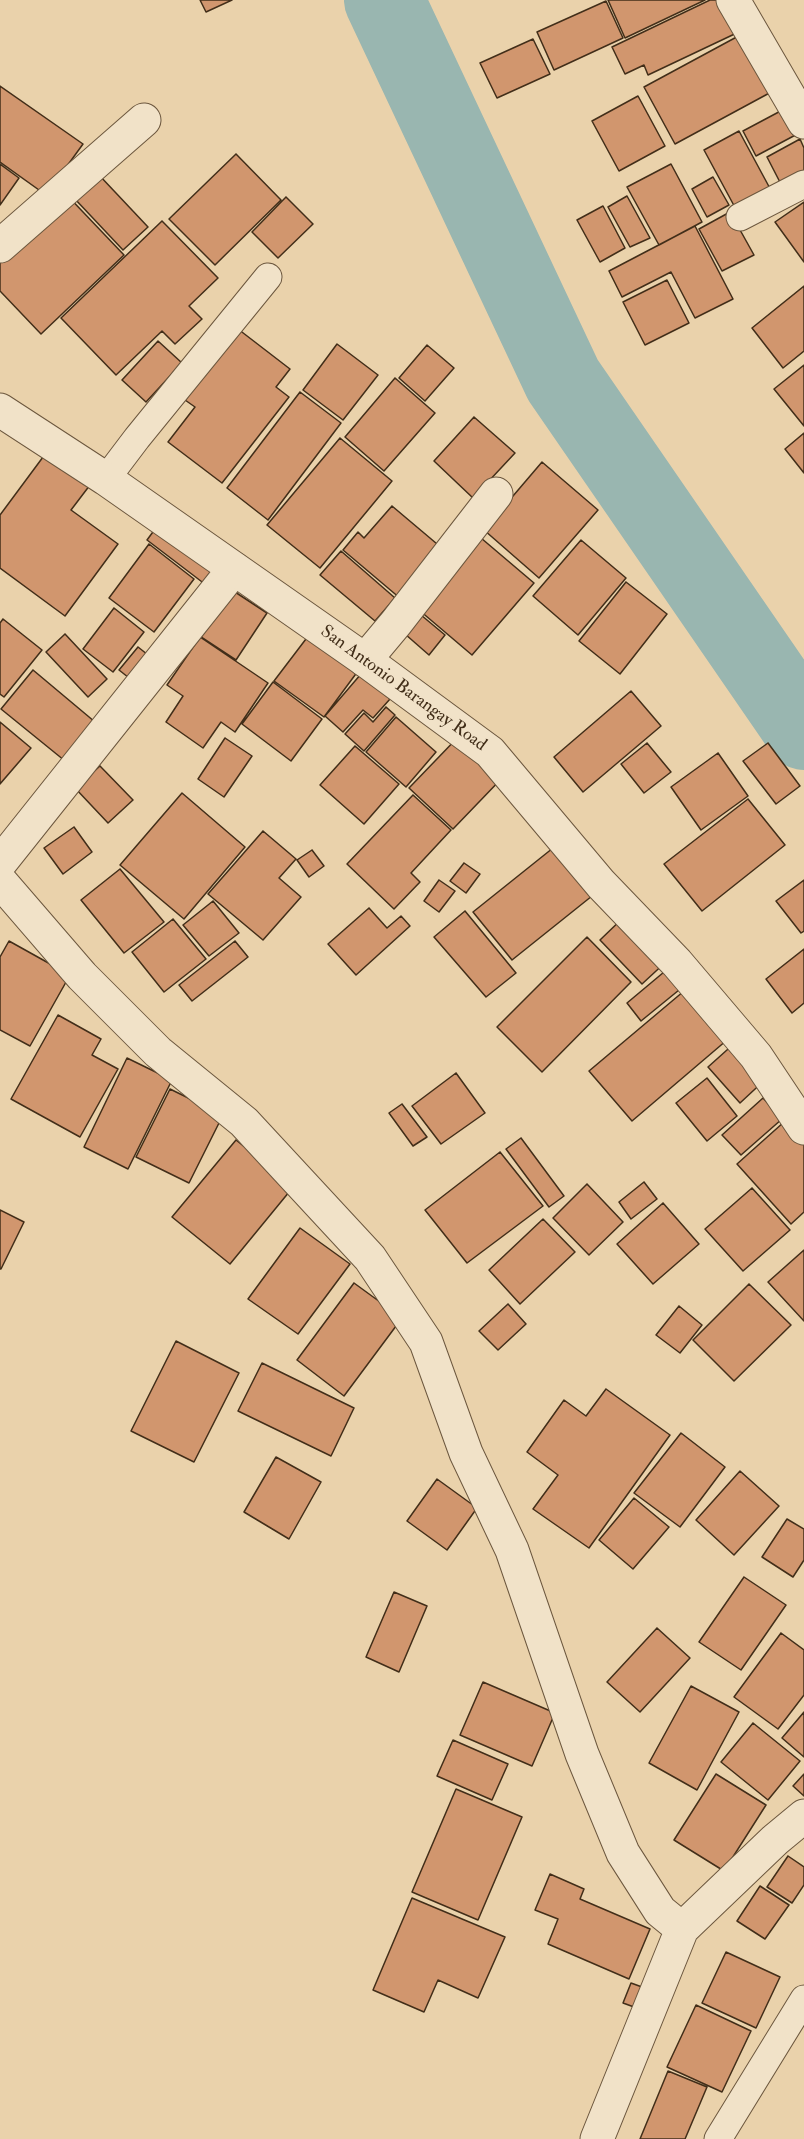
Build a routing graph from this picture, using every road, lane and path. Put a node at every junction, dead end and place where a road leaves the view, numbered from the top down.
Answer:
1 (733, 0) edge
2 (144, 120) dead end
3 (804, 122) edge
4 (804, 184) edge
5 (740, 217) dead end
6 (0, 246) edge
7 (268, 277) dead end
8 (0, 410) edge
9 (106, 479) junction
10 (496, 494) dead end
11 (234, 569) junction
12 (365, 660) junction
13 (0, 863) edge
14 (0, 881) edge
15 (804, 1128) edge
16 (804, 1816) edge
17 (682, 1929) junction
18 (804, 1999) edge
19 (597, 2139) edge
20 (718, 2139) edge

1 - 3 street
2 - 6 street
4 - 5 lane
7 - 9 lane
8 - 9 street, San Antonio Barangay Road
9 - 11 street, San Antonio Barangay Road
10 - 12 street
11 - 12 street, San Antonio Barangay Road
11 - 13 street
12 - 15 street, San Antonio Barangay Road
14 - 17 street
16 - 17 street
17 - 19 street
18 - 20 lane

